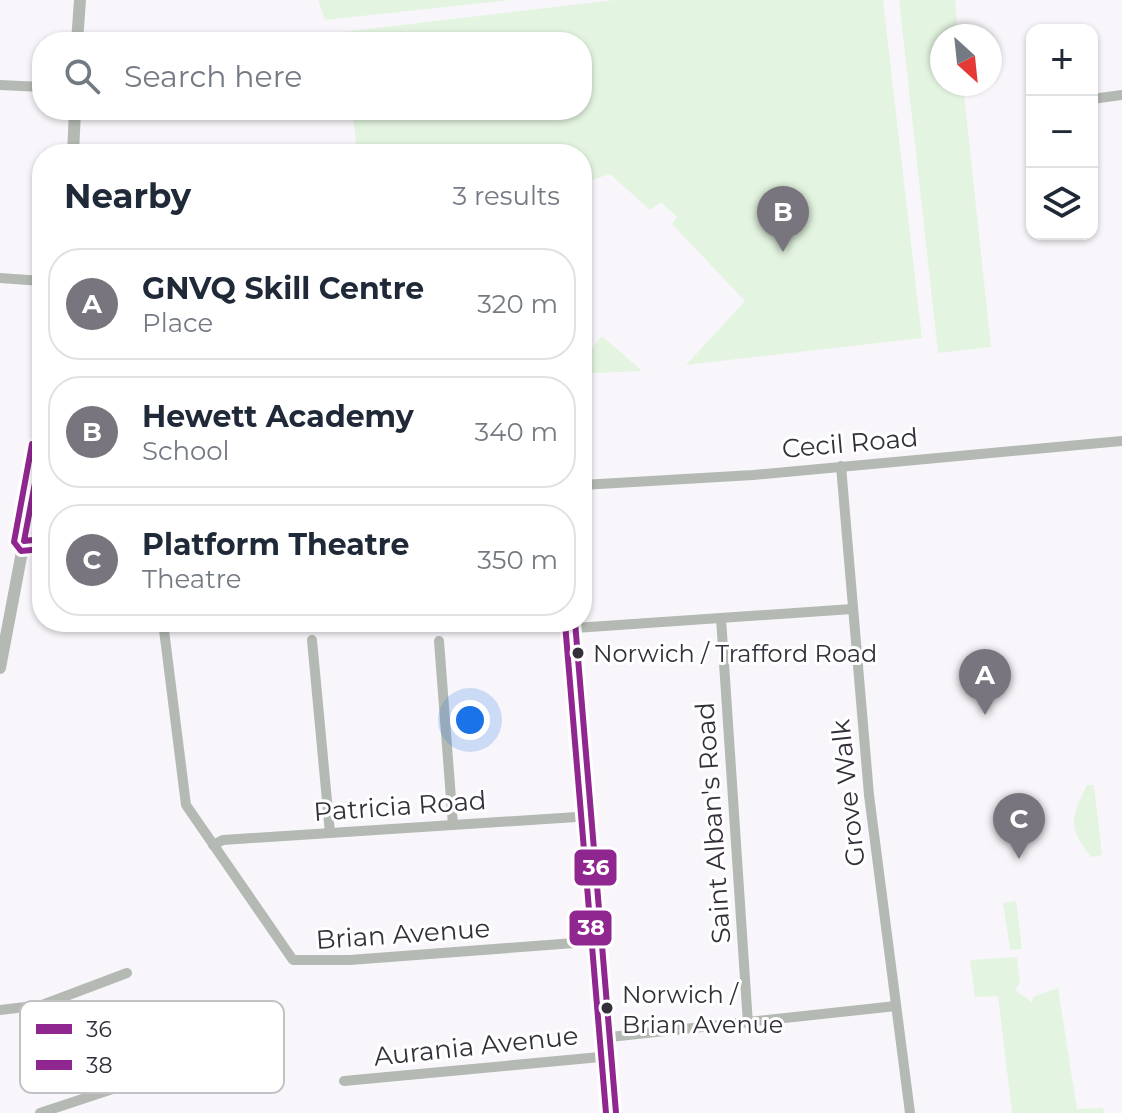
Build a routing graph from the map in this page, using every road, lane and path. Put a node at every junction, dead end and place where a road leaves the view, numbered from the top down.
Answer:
1 (80, 0) edge
2 (78, 32) edge
3 (0, 85) edge
4 (32, 87) edge
5 (1122, 95) edge
6 (1098, 98) edge
7 (75, 120) edge
8 (73, 144) edge
9 (0, 278) edge
10 (32, 280) edge
11 (1122, 441) edge
12 (841, 466) junction
13 (592, 484) edge
14 (32, 499) edge
15 (32, 540) edge
16 (24, 541) junction
17 (852, 609) junction
18 (721, 618) junction
19 (592, 624) edge
20 (164, 632) edge
21 (576, 632) edge
22 (312, 640) dead end
23 (439, 641) dead end
24 (0, 668) edge
25 (592, 816) junction
26 (453, 825) junction
27 (330, 833) junction
28 (213, 845) junction
29 (601, 941) junction
30 (127, 973) dead end
31 (53, 1001) edge
32 (896, 1006) junction
33 (20, 1008) edge
34 (0, 1010) edge
35 (748, 1024) junction
36 (610, 1037) junction
37 (611, 1056) junction
38 (344, 1081) dead end
39 (100, 1093) edge
40 (40, 1113) edge
41 (616, 1113) edge
42 (910, 1113) edge

1 - 2 street
3 - 4 street
5 - 6 street
7 - 8 street
9 - 10 street
11 - 12 street, Cecil Road
12 - 13 street, Cecil Road
12 - 17 street, Grove Walk
14 - 16 street
15 - 16 street
16 - 24 street
17 - 18 street
17 - 32 street, Grove Walk
18 - 19 street
18 - 35 street, Saint Alban's Road
20 - 28 street, Brian Avenue
21 - 25 street
22 - 27 street
23 - 26 street
25 - 26 street, Patricia Road
25 - 29 street
26 - 27 street, Patricia Road
27 - 28 street, Patricia Road
28 - 29 street, Brian Avenue
29 - 36 street
30 - 31 street
32 - 35 street
32 - 42 street, Grove Walk
33 - 34 street
35 - 36 street
36 - 37 street
37 - 38 street, Aurania Avenue
37 - 41 street
39 - 40 street

